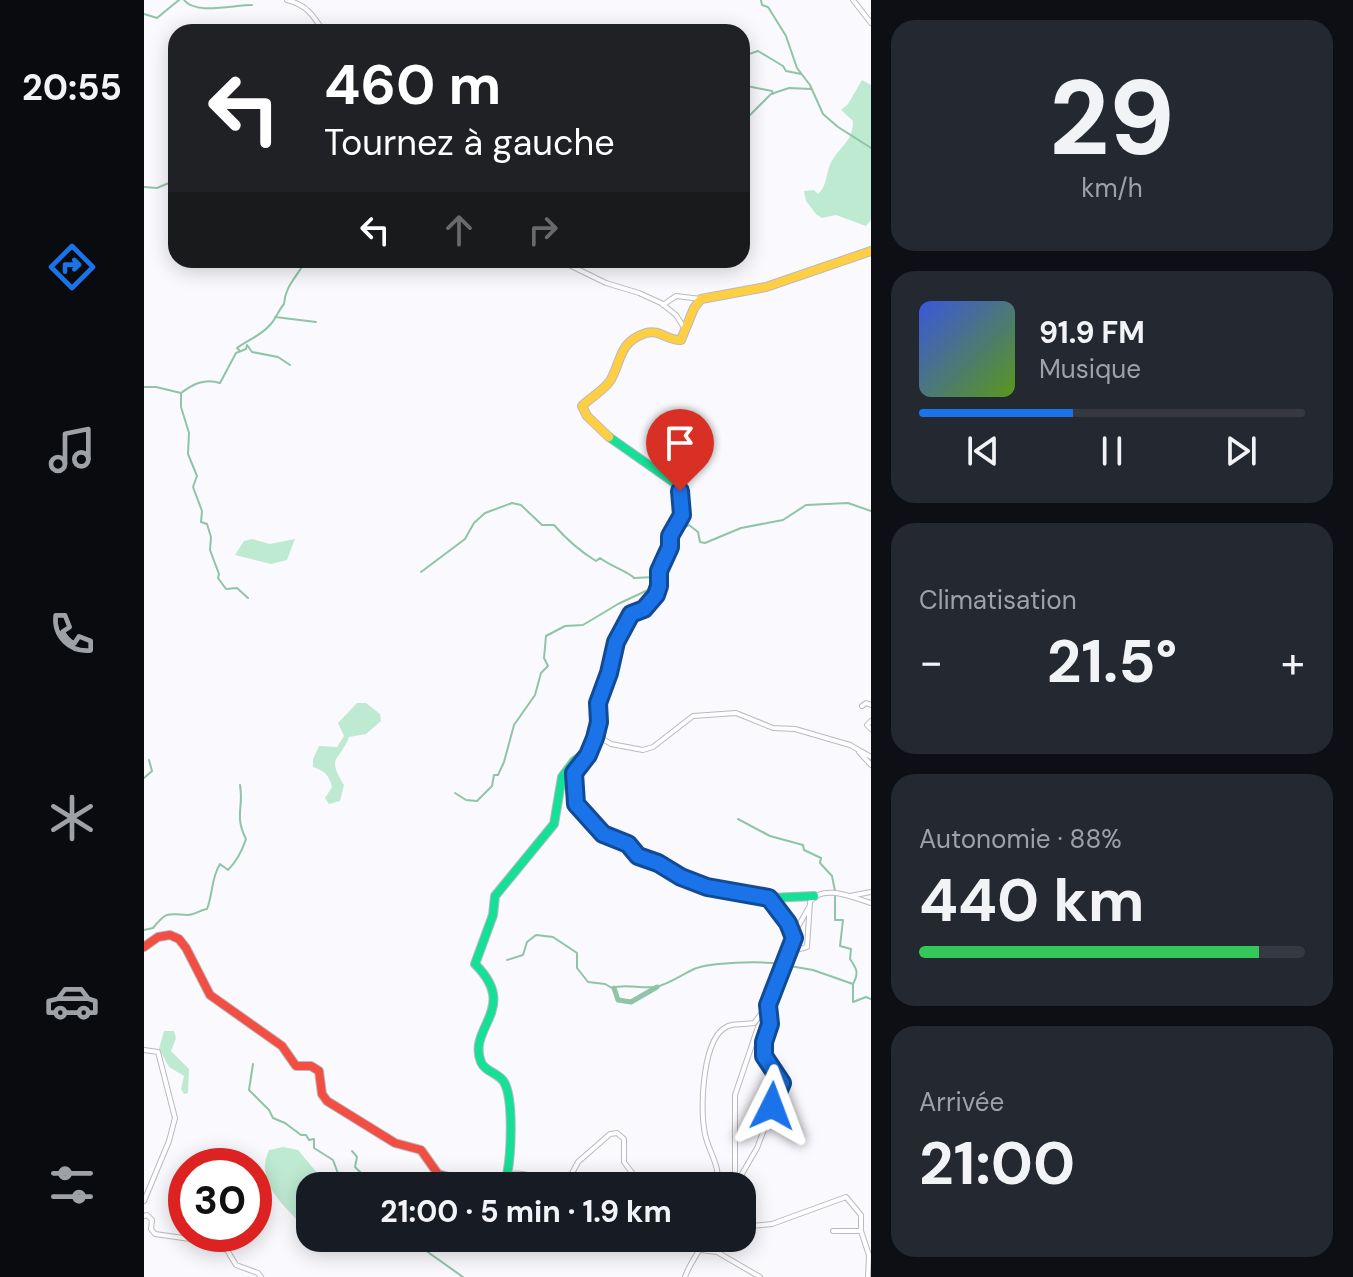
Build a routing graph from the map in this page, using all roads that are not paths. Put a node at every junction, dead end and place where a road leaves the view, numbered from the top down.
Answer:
1 (287, 0) edge
2 (853, 0) edge
3 (871, 23) edge
4 (319, 24) edge
5 (871, 251) edge
6 (575, 268) edge
7 (701, 299) junction
8 (663, 305) junction
9 (685, 329) junction
10 (871, 705) edge
11 (862, 706) dead end
12 (871, 721) edge
13 (597, 727) junction
14 (871, 729) edge
15 (857, 748) junction
16 (589, 751) junction
17 (871, 757) edge
18 (871, 765) edge
19 (871, 892) edge
20 (814, 896) junction
21 (848, 896) junction
22 (769, 898) junction
23 (871, 903) edge
24 (810, 905) junction
25 (788, 923) junction
26 (144, 947) edge
27 (789, 952) junction
28 (768, 1005) junction
29 (767, 1013) junction
30 (144, 1050) edge
31 (437, 1172) edge
32 (508, 1172) edge
33 (573, 1172) edge
34 (632, 1172) edge
35 (719, 1172) edge
36 (734, 1172) edge
37 (743, 1172) edge
38 (144, 1201) edge
39 (144, 1216) edge
40 (756, 1226) edge
41 (833, 1231) dead end
42 (861, 1231) junction
43 (699, 1252) edge
44 (717, 1252) edge
45 (261, 1277) edge
46 (685, 1277) edge
47 (760, 1277) edge
48 (868, 1277) edge

1 - 4 street
2 - 3 street
5 - 7 street
6 - 8 street
7 - 8 street
7 - 9 street
8 - 9 street
9 - 13 street
10 - 11 street
12 - 14 street
13 - 15 street
13 - 16 street
15 - 17 street
15 - 18 street
16 - 22 street
16 - 32 street
19 - 21 street
20 - 21 street
20 - 22 street
20 - 24 street
21 - 23 street
22 - 25 street
24 - 25 street
24 - 27 street
25 - 27 street
26 - 31 street
27 - 28 street
28 - 29 street
28 - 35 street
29 - 36 street
29 - 37 street
30 - 38 street
33 - 34 street
39 - 45 street
40 - 42 street
41 - 42 street
42 - 48 street
43 - 46 street
44 - 47 street

